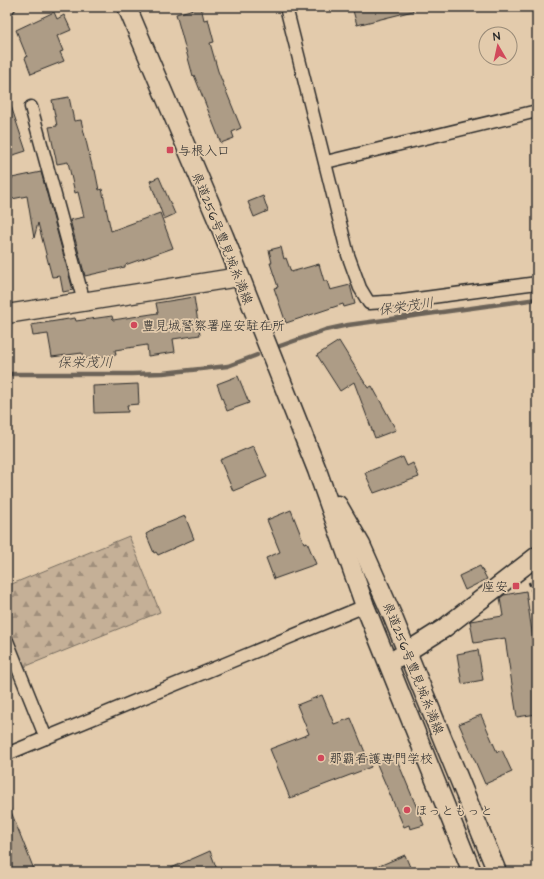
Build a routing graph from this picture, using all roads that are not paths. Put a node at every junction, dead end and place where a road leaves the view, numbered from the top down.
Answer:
1 (127, 7) edge
2 (286, 7) edge
3 (31, 107) dead end
4 (537, 111) edge
5 (326, 162) junction
6 (239, 277) junction
7 (537, 282) edge
8 (84, 302) junction
9 (7, 314) edge
10 (317, 470) junction
11 (530, 562) edge
12 (365, 606) junction
13 (7, 641) edge
14 (407, 651) junction
15 (388, 663) junction
16 (46, 738) junction
17 (7, 754) edge
18 (472, 872) edge
19 (497, 872) edge

1 - 6 main road, 県道256号豊見城糸満線
2 - 5 street
3 - 8 street
4 - 5 street
5 - 7 street
6 - 8 main road
6 - 10 main road, 県道256号豊見城糸満線
8 - 9 main road
10 - 12 main road, 県道256号豊見城糸満線
10 - 14 main road, 県道256号豊見城糸満線
11 - 14 main road
12 - 15 main road, 県道256号豊見城糸満線
12 - 16 street
13 - 16 street
14 - 15 main road
14 - 19 main road, 県道256号豊見城糸満線
15 - 18 main road, 県道256号豊見城糸満線
16 - 17 street

